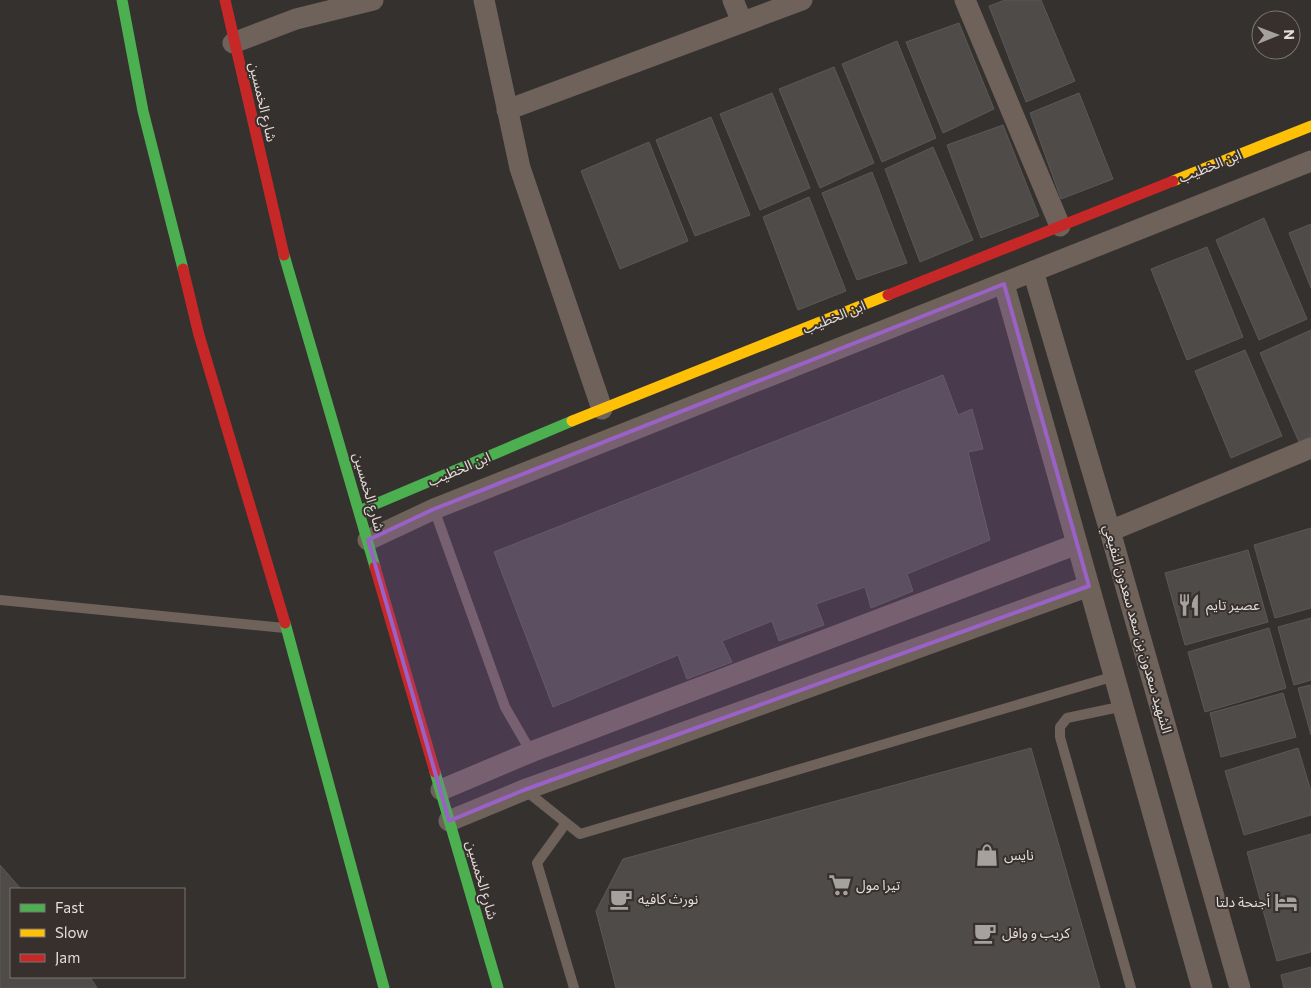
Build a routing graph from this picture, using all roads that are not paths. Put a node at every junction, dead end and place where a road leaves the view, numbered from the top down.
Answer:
1 (122, 0) edge
2 (225, 0) edge
3 (373, 0) edge
4 (484, 0) edge
5 (733, 0) edge
6 (802, 0) edge
7 (965, 0) edge
8 (742, 22) junction
9 (233, 43) junction
10 (508, 110) junction
11 (1311, 126) edge
12 (1311, 161) edge
13 (1060, 226) junction
14 (1033, 271) junction
15 (1004, 284) junction
16 (602, 409) junction
17 (1311, 448) edge
18 (434, 509) junction
19 (359, 511) junction
20 (1110, 531) junction
21 (368, 540) junction
22 (1078, 544) junction
23 (1089, 586) junction
24 (0, 600) edge
25 (286, 628) junction
26 (1115, 676) junction
27 (1124, 706) junction
28 (531, 752) junction
29 (441, 790) junction
30 (524, 790) junction
31 (449, 821) junction
32 (566, 824) junction
33 (384, 988) edge
34 (498, 988) edge
35 (574, 988) edge
36 (1131, 988) edge
37 (1202, 988) edge
38 (1240, 988) edge

1 - 25 street
2 - 9 street, شارع الخمسين
3 - 9 street
4 - 10 street
5 - 8 street
6 - 8 street
7 - 13 street
8 - 10 street
9 - 19 street, شارع الخمسين
10 - 16 street
11 - 13 street, ابن الخطيب
12 - 14 street, ابن الخطيب
13 - 16 street, ابن الخطيب
14 - 15 street, ابن الخطيب
14 - 20 street, الشهيد سعدون بن سعد سعدون النفيعي
15 - 18 street, ابن الخطيب
15 - 22 street
16 - 19 street, ابن الخطيب
17 - 20 street
18 - 21 street, ابن الخطيب
18 - 28 lane
19 - 21 street, شارع الخمسين
20 - 38 street, الشهيد سعدون بن سعد سعدون النفيعي
21 - 29 street, شارع الخمسين
22 - 23 street
22 - 28 street
23 - 26 street
23 - 30 street
24 - 25 lane
25 - 33 street
26 - 27 street
26 - 32 lane
27 - 36 lane
27 - 37 street
28 - 29 street
29 - 31 street, شارع الخمسين
30 - 31 street
30 - 32 lane
31 - 34 street, شارع الخمسين
32 - 35 lane

